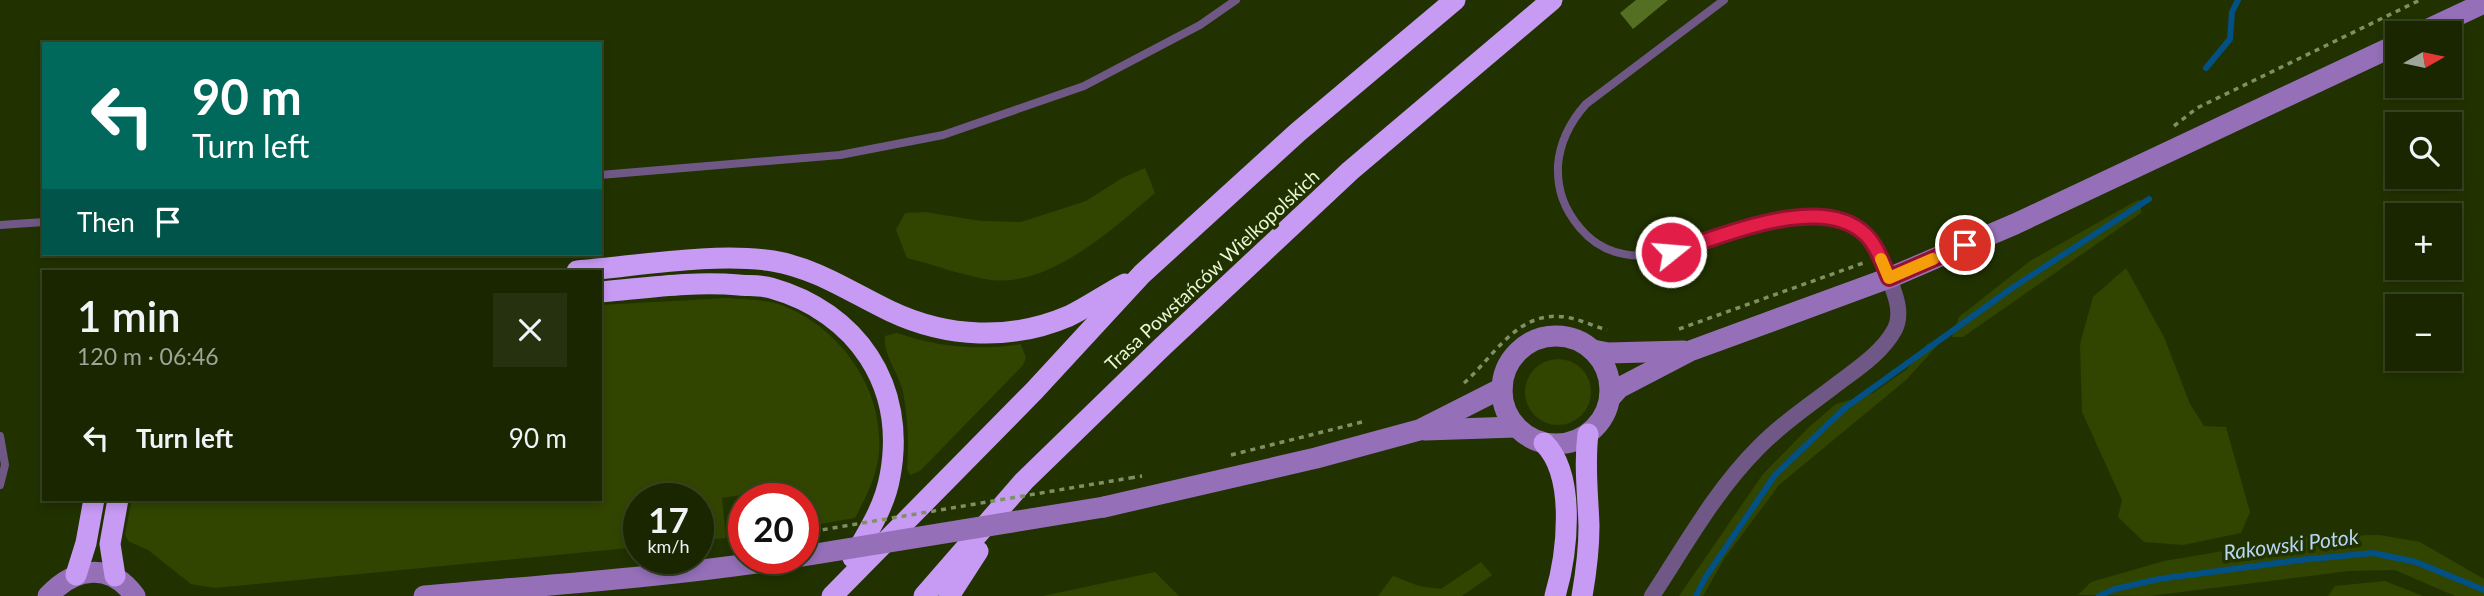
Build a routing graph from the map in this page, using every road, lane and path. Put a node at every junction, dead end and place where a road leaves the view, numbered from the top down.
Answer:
1 (1236, 0) edge
2 (1455, 0) edge
3 (1552, 0) edge
4 (1724, 0) edge
5 (2420, 0) edge
6 (2484, 2) edge
7 (2445, 21) edge
8 (2385, 50) edge
9 (2165, 133) dead end
10 (602, 175) edge
11 (42, 222) edge
12 (0, 226) edge
13 (589, 270) edge
14 (1142, 274) junction
15 (1889, 278) junction
16 (602, 292) edge
17 (1593, 350) junction
18 (1689, 351) junction
19 (1502, 388) junction
20 (1610, 398) junction
21 (1516, 427) junction
22 (1419, 430) junction
23 (1588, 434) junction
24 (0, 436) edge
25 (1544, 443) junction
26 (1130, 478) dead end
27 (1024, 481) junction
28 (0, 485) edge
29 (94, 501) edge
30 (118, 501) edge
31 (819, 530) edge
32 (819, 553) edge
33 (728, 567) edge
34 (76, 575) junction
35 (115, 576) junction
36 (832, 595) edge
37 (48, 596) edge
38 (135, 596) edge
39 (424, 596) edge
40 (924, 596) edge
41 (949, 596) edge
42 (1555, 596) edge
43 (1582, 596) edge
44 (1652, 596) edge

1 - 10 lane
2 - 14 highway, Trasa Powstańców Wielkopolskich
3 - 27 highway, Trasa Powstańców Wielkopolskich
4 - 15 lane
5 - 9 path
6 - 7 main road
8 - 15 main road
11 - 12 lane
13 - 14 highway
14 - 36 highway, Trasa Powstańców Wielkopolskich
15 - 18 main road
15 - 44 street
16 - 36 highway
17 - 18 main road
17 - 19 main road
17 - 20 main road
18 - 20 main road
19 - 21 main road
19 - 22 main road
20 - 23 main road
21 - 22 main road
21 - 25 main road
22 - 32 main road, bridge
23 - 25 main road
23 - 43 highway
24 - 28 lane
25 - 42 highway
26 - 31 path, bridge
27 - 40 highway, Trasa Powstańców Wielkopolskich
27 - 41 highway
29 - 34 highway
30 - 35 highway
33 - 39 main road
34 - 35 main road
34 - 37 main road
35 - 38 main road

